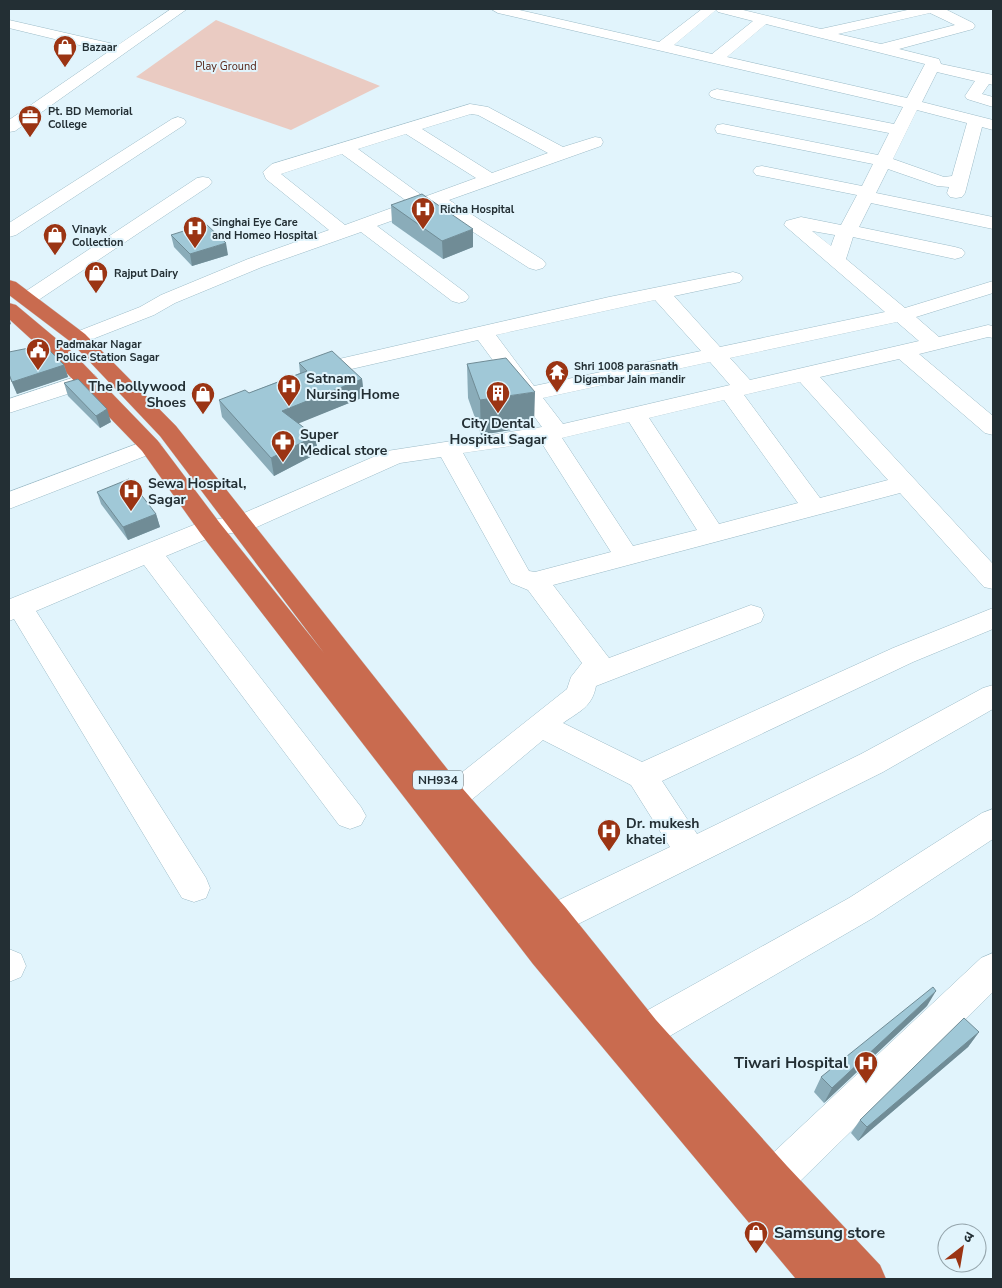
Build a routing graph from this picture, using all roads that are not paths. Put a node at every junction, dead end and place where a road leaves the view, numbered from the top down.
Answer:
1 (180, 9) edge
2 (504, 9) edge
3 (710, 9) edge
4 (722, 9) edge
5 (930, 9) edge
6 (935, 9) edge
7 (24, 12) dead end
8 (584, 12) dead end
9 (840, 13) dead end
10 (767, 15) edge
11 (9, 19) edge
12 (558, 22) junction
13 (9, 24) edge
14 (815, 32) junction
15 (662, 46) junction
16 (881, 49) junction
17 (121, 50) junction
18 (716, 58) junction
19 (931, 66) junction
20 (991, 78) edge
21 (717, 94) dead end
22 (993, 102) edge
23 (912, 104) junction
24 (976, 120) junction
25 (178, 122) dead end
26 (993, 124) edge
27 (9, 127) edge
28 (407, 127) junction
29 (723, 129) dead end
30 (899, 130) junction
31 (595, 142) dead end
32 (344, 147) junction
33 (561, 153) junction
34 (882, 161) junction
35 (762, 171) dead end
36 (488, 178) junction
37 (203, 182) dead end
38 (866, 194) junction
39 (427, 201) junction
40 (993, 223) edge
41 (362, 224) junction
42 (847, 231) junction
43 (9, 232) edge
44 (342, 232) junction
45 (955, 254) dead end
46 (836, 260) junction
47 (536, 264) dead end
48 (733, 278) dead end
49 (993, 287) edge
50 (660, 293) junction
51 (459, 297) dead end
52 (15, 298) edge
53 (902, 315) junction
54 (483, 332) junction
55 (993, 332) edge
56 (78, 338) junction
57 (935, 344) junction
58 (903, 351) junction
59 (715, 355) junction
60 (347, 364) edge
61 (805, 374) junction
62 (87, 380) junction
63 (737, 390) junction
64 (529, 394) junction
65 (9, 406) edge
66 (634, 414) junction
67 (993, 428) edge
68 (552, 433) junction
69 (150, 446) junction
70 (448, 448) junction
71 (906, 483) junction
72 (9, 501) edge
73 (814, 507) junction
74 (241, 524) junction
75 (210, 528) junction
76 (712, 533) junction
77 (149, 553) junction
78 (626, 555) junction
79 (989, 569) edge
80 (535, 581) junction
81 (14, 608) edge
82 (751, 615) dead end
83 (993, 618) edge
84 (586, 678) junction
85 (993, 696) edge
86 (540, 725) junction
87 (642, 776) junction
88 (452, 798) junction
89 (350, 816) dead end
90 (993, 822) edge
91 (691, 852) junction
92 (194, 888) dead end
93 (554, 919) junction
94 (993, 969) edge
95 (643, 1032) junction
96 (774, 1180) junction
97 (822, 1279) edge
98 (866, 1279) edge

1 - 17 street
2 - 12 street
3 - 15 street
4 - 10 street
5 - 14 street
6 - 16 street
7 - 11 street
8 - 12 street
9 - 14 street
10 - 14 street
10 - 18 street
12 - 15 street
13 - 17 street
14 - 16 street
15 - 18 street
16 - 19 street
17 - 27 street
18 - 23 street
19 - 20 street
19 - 23 street
20 - 22 street
21 - 30 street
23 - 24 street
23 - 30 street
24 - 26 street
24 - 34 street
25 - 43 street
28 - 32 street
28 - 33 street
28 - 36 street
29 - 34 street
30 - 34 street
31 - 33 street
32 - 39 street
32 - 44 street
33 - 36 street
34 - 38 street
35 - 38 street
36 - 39 street
37 - 52 street
38 - 40 street
38 - 42 street
39 - 41 street
39 - 47 street
41 - 44 street
41 - 51 street
42 - 45 street
42 - 46 street
42 - 46 street
44 - 56 street
46 - 53 street
48 - 50 street
49 - 53 street
50 - 54 street
50 - 59 street
52 - 56 highway, NH934
52 - 62 highway, NH934
53 - 57 street
53 - 59 street
54 - 60 street
54 - 64 street
55 - 57 street
56 - 74 highway, NH934
57 - 58 street
58 - 61 street
58 - 67 street
59 - 63 street
59 - 64 street
61 - 63 street
61 - 71 street
62 - 65 street
62 - 69 highway, NH934
63 - 66 street
63 - 73 street
64 - 68 street
66 - 68 street
66 - 76 street
68 - 70 street
68 - 78 street
69 - 72 street
69 - 75 highway, NH934
70 - 74 street
70 - 80 street
71 - 73 street
71 - 79 street
73 - 76 street
74 - 75 street
74 - 88 highway, NH934
75 - 77 street
75 - 97 highway, NH934
76 - 78 street
77 - 81 street
77 - 89 street
78 - 80 street
80 - 84 street
81 - 92 street
82 - 84 street
83 - 87 street
84 - 86 street
85 - 91 street
86 - 87 street
86 - 88 street
87 - 91 street
88 - 93 highway, NH934
90 - 95 street
91 - 93 street
93 - 95 highway, NH934
94 - 96 street
95 - 96 highway, NH934
96 - 98 highway, NH934

